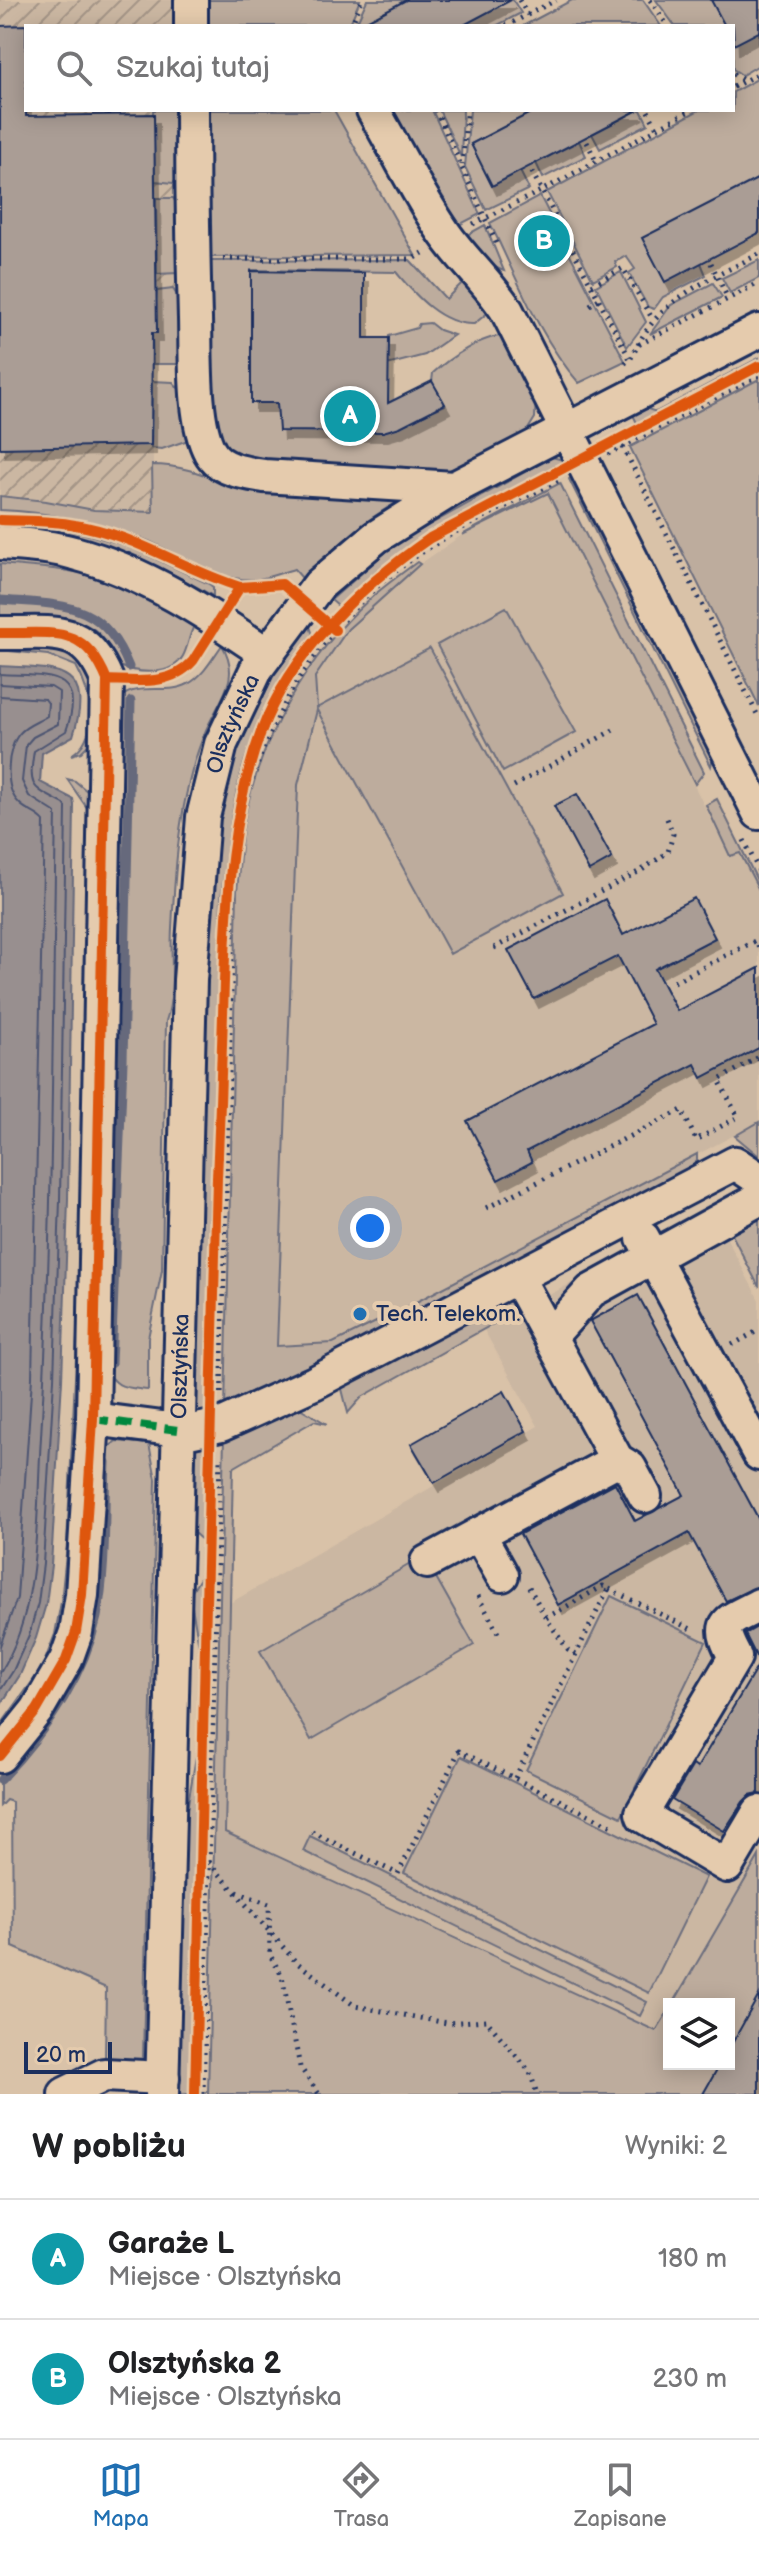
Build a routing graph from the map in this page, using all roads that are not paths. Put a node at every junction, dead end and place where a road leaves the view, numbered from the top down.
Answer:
1 (191, 0) edge
2 (191, 24) edge
3 (192, 112) edge
4 (374, 112) edge
5 (759, 331) edge
6 (568, 429) junction
7 (454, 488) junction
8 (0, 543) edge
9 (0, 633) edge
10 (267, 654) junction
11 (759, 813) edge
12 (759, 1179) edge
13 (759, 1199) edge
14 (632, 1217) junction
15 (652, 1256) junction
16 (517, 1277) junction
17 (550, 1337) junction
18 (93, 1419) junction
19 (178, 1430) junction
20 (759, 1454) edge
21 (617, 1460) junction
22 (645, 1496) dead end
23 (479, 1534) junction
24 (427, 1562) dead end
25 (502, 1575) dead end
26 (759, 1605) edge
27 (0, 1756) edge
28 (759, 1812) edge
29 (162, 2086) edge
30 (65, 2094) edge

1 - 2 street
3 - 7 street
4 - 6 street
5 - 6 street, Olsztyńska
6 - 7 street, Olsztyńska
6 - 11 street
7 - 10 street, Olsztyńska
8 - 10 street, Olsztyńska
9 - 18 street
10 - 19 street, Olsztyńska
12 - 14 street
13 - 15 street
14 - 15 street
14 - 16 street
15 - 17 street
15 - 20 street
16 - 17 street
16 - 19 street
17 - 21 street
18 - 19 street
18 - 27 street
19 - 29 street, Olsztyńska
21 - 22 street
21 - 23 street
23 - 24 street
23 - 25 street
26 - 28 street
29 - 30 street

